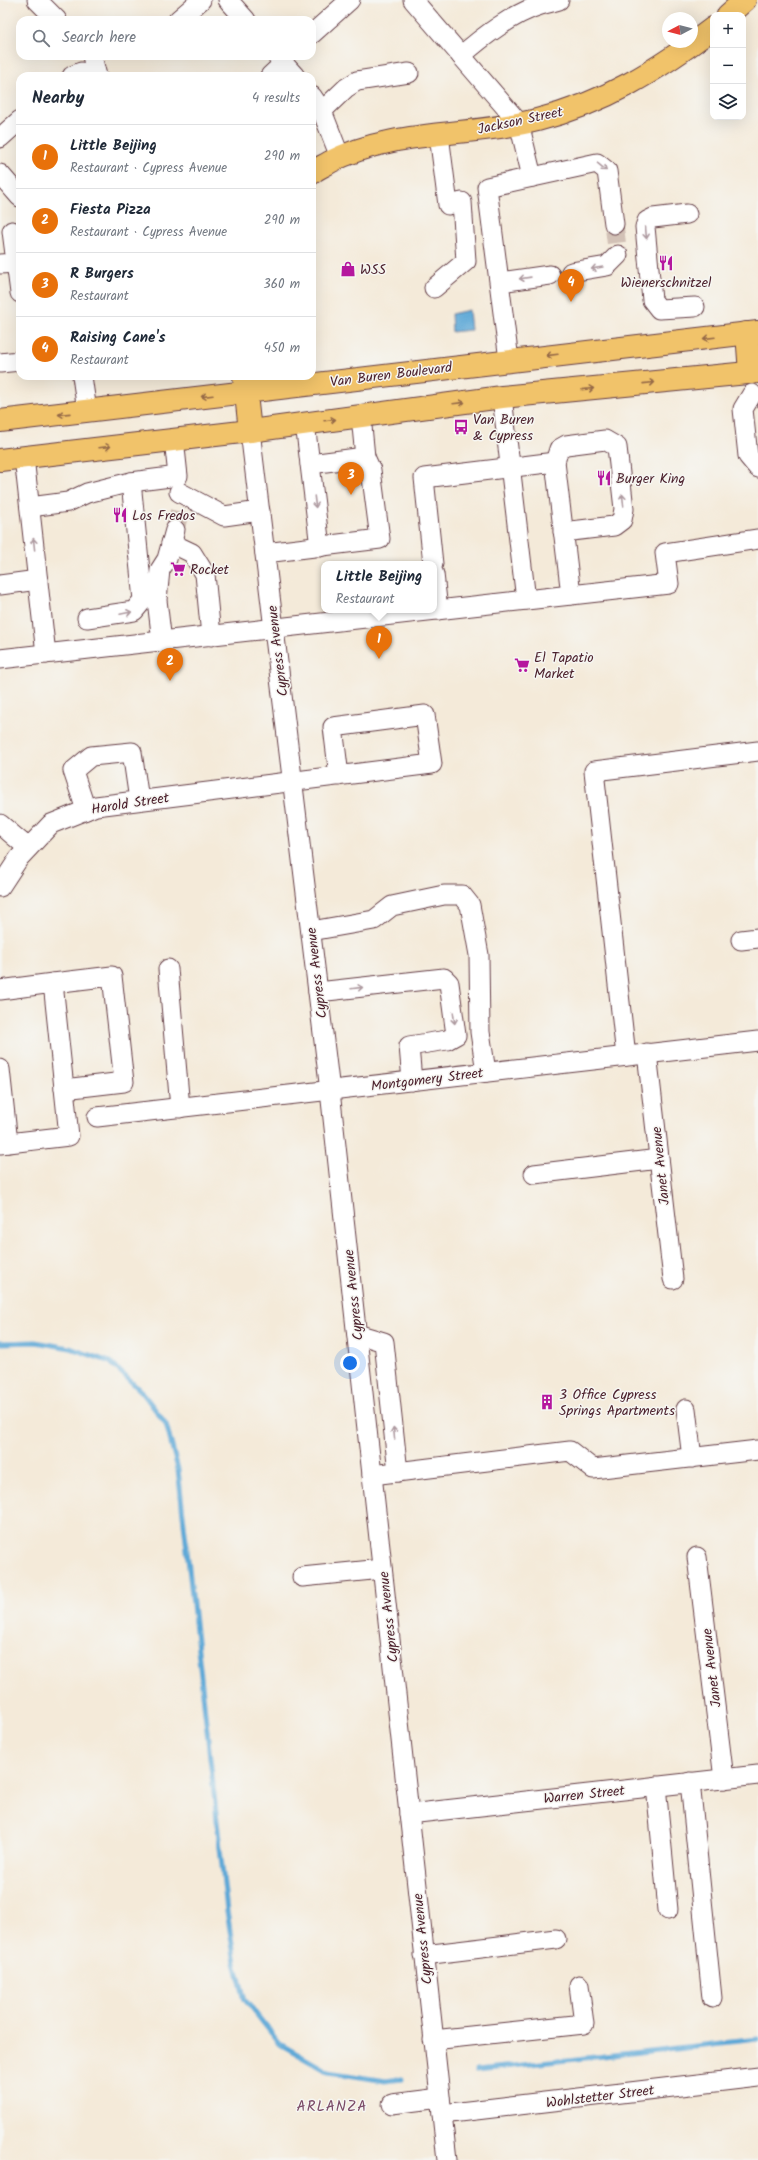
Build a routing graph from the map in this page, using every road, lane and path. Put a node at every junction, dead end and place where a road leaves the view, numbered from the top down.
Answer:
1 (37, 0) edge
2 (201, 0) edge
3 (228, 0) edge
4 (350, 0) edge
5 (413, 0) edge
6 (559, 0) edge
7 (745, 0) edge
8 (731, 12) edge
9 (53, 16) edge
10 (183, 16) edge
11 (242, 16) edge
12 (316, 30) edge
13 (710, 30) edge
14 (461, 56) junction
15 (93, 60) edge
16 (285, 62) edge
17 (96, 72) edge
18 (274, 72) edge
19 (409, 73) dead end
20 (317, 103) edge
21 (519, 123) junction
22 (16, 124) edge
23 (439, 135) junction
24 (0, 138) edge
25 (340, 157) junction
26 (316, 172) edge
27 (0, 174) edge
28 (532, 177) junction
29 (16, 192) edge
30 (686, 214) dead end
31 (614, 224) tunnel mouth
32 (11, 232) edge
33 (618, 255) dead end
34 (8, 264) edge
35 (571, 272) dead end
36 (550, 275) dead end
37 (500, 282) junction
38 (16, 283) edge
39 (434, 288) dead end
40 (695, 307) dead end
41 (753, 332) edge
42 (510, 360) junction
43 (16, 361) edge
44 (0, 363) edge
45 (316, 377) edge
46 (83, 380) edge
47 (280, 380) edge
48 (245, 383) edge
49 (755, 386) edge
50 (502, 398) junction
51 (87, 411) junction
52 (361, 416) junction
53 (0, 421) edge
54 (304, 423) junction
55 (250, 430) junction
56 (174, 439) junction
57 (24, 457) junction
58 (366, 457) junction
59 (0, 460) edge
60 (555, 462) junction
61 (310, 464) junction
62 (510, 466) junction
63 (758, 468) edge
64 (131, 482) junction
65 (179, 492) junction
66 (30, 507) junction
67 (260, 511) junction
68 (564, 539) junction
69 (758, 539) edge
70 (320, 547) junction
71 (265, 553) junction
72 (433, 561) edge
73 (38, 580) junction
74 (0, 585) edge
75 (571, 595) junction
76 (526, 600) junction
77 (437, 601) edge
78 (438, 610) joint
79 (412, 613) edge
80 (87, 618) dead end
81 (274, 629) junction
82 (211, 636) junction
83 (162, 642) junction
84 (46, 654) junction
85 (0, 659) edge
86 (758, 751) edge
87 (339, 776) junction
88 (293, 782) junction
89 (139, 800) junction
90 (86, 810) junction
91 (0, 824) edge
92 (28, 848) junction
93 (0, 887) edge
94 (311, 932) junction
95 (168, 969) dead end
96 (53, 983) junction
97 (0, 990) edge
98 (318, 992) junction
99 (758, 1041) edge
100 (647, 1053) junction
101 (626, 1056) junction
102 (0, 1069) edge
103 (486, 1072) junction
104 (412, 1081) junction
105 (64, 1088) junction
106 (330, 1091) junction
107 (180, 1108) junction
108 (96, 1117) dead end
109 (4, 1143) edge
110 (659, 1159) junction
111 (534, 1174) dead end
112 (673, 1279) dead end
113 (357, 1334) junction
114 (686, 1409) dead end
115 (758, 1450) edge
116 (692, 1458) junction
117 (398, 1472) junction
118 (372, 1475) junction
119 (697, 1557) dead end
120 (382, 1569) junction
121 (302, 1577) dead end
122 (758, 1775) edge
123 (724, 1779) junction
124 (690, 1782) junction
125 (656, 1786) junction
126 (409, 1814) junction
127 (668, 1910) dead end
128 (556, 1939) dead end
129 (424, 1955) junction
130 (579, 1985) dead end
131 (712, 1998) dead end
132 (433, 2040) junction
133 (758, 2077) edge
134 (392, 2104) dead end
135 (441, 2106) junction
136 (447, 2160) edge

1 - 9 street
2 - 10 street
3 - 11 street
4 - 12 street
5 - 14 street
6 - 14 street
7 - 8 main road
13 - 21 main road, Jackson Street
14 - 21 street
15 - 17 street
16 - 18 street
19 - 20 street
20 - 25 street
21 - 23 main road, Jackson Street
21 - 28 street
22 - 24 street
23 - 25 main road, Jackson Street
23 - 39 street
25 - 26 main road, Jackson Street
27 - 29 street
28 -> 31 street
28 - 37 street
30 -> 40 street
32 - 34 street
33 -> 35 street
34 - 38 street
36 -> 37 street
37 - 42 street
41 -> 42 main road, Van Buren Boulevard
41 - 49 main road
42 - 45 main road, Van Buren Boulevard
43 - 44 street
46 - 51 street
47 - 48 main road, Van Buren Boulevard
48 -> 51 main road, Van Buren Boulevard
48 - 55 main road
50 -> 49 main road
49 - 63 street
52 -> 50 main road
50 - 62 street
51 -> 53 main road, Van Buren Boulevard
54 -> 52 main road
52 - 58 street
54 - 55 main road
54 - 61 street
55 - 56 main road
55 - 67 street, Cypress Avenue
57 -> 56 main road
56 - 65 street
57 - 59 main road
57 - 66 street
58 - 61 street
58 - 70 street
60 - 62 street
60 - 68 street
68 -> 60 street
61 -> 70 street
62 - 72 street
62 - 76 street
64 - 65 street
64 - 66 street
80 -> 64 street
65 - 67 street
73 -> 66 street
67 - 71 street, Cypress Avenue
68 - 75 street
69 - 75 street
70 - 71 street
71 - 81 street, Cypress Avenue
73 - 74 street
73 - 84 street
75 - 76 street
76 - 78 street
77 - 78 street
79 - 81 street
81 - 82 street
81 - 88 street, Cypress Avenue
82 - 83 street
82 - 83 street
83 - 84 street
84 - 85 street
86 - 101 street
87 - 87 street, Harold Street
87 - 88 street, Harold Street
88 - 89 street, Harold Street
88 - 94 street, Cypress Avenue
89 - 90 street, Harold Street
89 - 90 street
90 - 92 street, Harold Street
91 - 92 street
92 - 93 street, Harold Street
94 - 98 street, Cypress Avenue
94 - 103 street
95 - 107 street
96 - 97 street
96 - 105 street
96 - 105 street
98 -> 104 street
98 - 106 street, Cypress Avenue
99 - 100 street, Montgomery Street
100 - 101 street, Montgomery Street
100 - 110 street, Janet Avenue
101 - 103 street, Montgomery Street
102 - 109 street
103 - 104 street, Montgomery Street
104 - 106 street, Montgomery Street
105 - 109 street
106 - 107 street, Montgomery Street
106 - 113 street, Cypress Avenue
107 - 108 street, Montgomery Street
110 - 111 street
110 - 112 street, Janet Avenue
117 -> 113 street
113 - 118 street, Cypress Avenue
114 - 116 street
115 - 116 street
116 - 117 street
117 - 118 street
118 - 120 street, Cypress Avenue
119 - 123 street, Janet Avenue
120 - 121 street
120 - 126 street, Cypress Avenue
122 - 123 street, Warren Street
123 - 124 street, Warren Street
124 - 125 street, Warren Street
124 - 131 street
125 - 126 street, Warren Street
125 - 127 street
126 - 129 street, Cypress Avenue
128 - 129 street
129 - 132 street, Cypress Avenue
130 - 132 street
132 - 135 street, Cypress Avenue
133 - 135 street, Wohlstetter Street
134 - 135 street, Wohlstetter Street
135 - 136 street, Cypress Avenue

